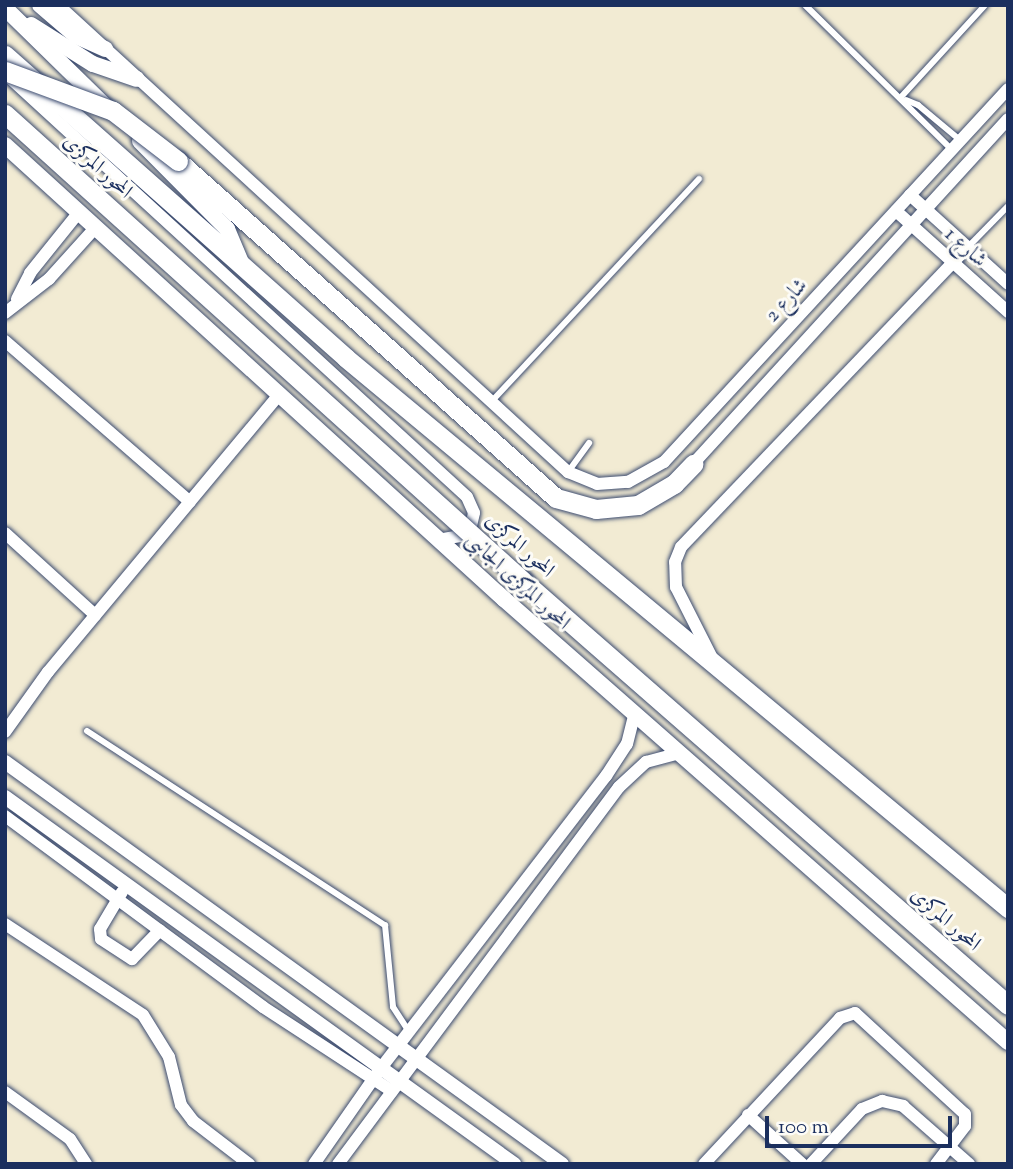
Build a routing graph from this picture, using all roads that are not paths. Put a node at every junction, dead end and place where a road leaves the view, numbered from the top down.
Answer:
1 (40, 5) edge
2 (58, 5) edge
3 (805, 5) edge
4 (985, 5) edge
5 (5, 8) edge
6 (20, 21) junction
7 (105, 49) junction
8 (5, 55) edge
9 (5, 72) edge
10 (137, 79) junction
11 (1008, 89) edge
12 (904, 98) junction
13 (5, 114) edge
14 (1008, 119) edge
15 (5, 145) edge
16 (957, 146) junction
17 (699, 179) dead end
18 (910, 195) junction
19 (1008, 206) edge
20 (926, 210) junction
21 (896, 211) junction
22 (79, 212) junction
23 (912, 225) junction
24 (96, 227) junction
25 (967, 248) junction
26 (953, 263) junction
27 (243, 267) junction
28 (1008, 284) edge
29 (15, 303) junction
30 (5, 313) edge
31 (1008, 313) edge
32 (5, 341) edge
33 (279, 395) junction
34 (491, 402) junction
35 (589, 443) dead end
36 (693, 464) joint
37 (568, 472) junction
38 (190, 502) junction
39 (5, 533) edge
40 (438, 540) junction
41 (95, 615) junction
42 (719, 672) junction
43 (634, 715) junction
44 (88, 731) dead end
45 (5, 732) edge
46 (680, 753) junction
47 (5, 762) edge
48 (606, 776) junction
49 (620, 787) junction
50 (5, 797) edge
51 (5, 816) edge
52 (122, 893) junction
53 (1008, 908) edge
54 (5, 924) edge
55 (160, 930) junction
56 (1008, 1005) edge
57 (410, 1032) junction
58 (1008, 1042) edge
59 (399, 1046) junction
60 (416, 1058) junction
61 (378, 1074) junction
62 (395, 1086) junction
63 (5, 1092) edge
64 (748, 1115) junction
65 (950, 1146) junction
66 (86, 1164) edge
67 (249, 1164) edge
68 (314, 1164) edge
69 (338, 1164) edge
70 (514, 1164) edge
71 (562, 1164) edge
72 (704, 1164) edge
73 (802, 1164) edge
74 (811, 1164) edge
75 (936, 1164) edge
76 (970, 1164) edge

1 - 7 main road
2 - 7 street
3 - 12 lane
4 - 12 lane
5 - 6 main road
6 - 10 main road
6 - 27 main road
7 - 10 street
8 - 27 highway, المحور المركزى
9 - 36 highway, bridge
9 - 40 street
10 - 34 street
11 - 16 street, شارع 2
12 - 16 lane
12 - 16 lane
13 - 56 highway, المحور المركزى, bridge
14 - 20 street, شارع 2
15 - 22 main road, المحور المركزى الجانبى
16 - 18 street, شارع 2
17 - 34 lane
18 - 20 street, شارع 1
18 - 21 street, شارع 2
19 - 25 lane
20 - 23 street, شارع 2
20 - 25 street, شارع 1
21 - 23 street, شارع 1
21 - 37 street, شارع 2
22 - 24 main road, المحور المركزى الجانبى
22 - 29 street
23 - 26 street, شارع 1
23 - 36 street, شارع 2
24 - 29 street
24 - 33 main road, المحور المركزى الجانبى
25 - 26 street
25 - 28 street, شارع 1
26 - 31 street, شارع 1
26 - 42 street
27 - 42 highway, المحور المركزى
29 - 30 street
32 - 38 street
33 - 38 street
33 - 40 main road, المحور المركزى الجانبى
34 - 37 street
35 - 37 lane
38 - 41 street
39 - 41 street
40 - 43 main road, المحور المركزى الجانبى
41 - 45 street
42 - 53 highway, المحور المركزى
43 - 46 main road, المحور المركزى الجانبى
43 - 48 street
44 - 57 lane
46 - 49 street
46 - 58 main road, المحور المركزى الجانبى
47 - 59 street
48 - 49 street
48 - 57 street
49 - 60 street
50 - 52 street
51 - 52 street
52 - 55 street
52 - 55 street
52 - 61 street
54 - 67 street
55 - 61 street
57 - 59 street
59 - 60 street
59 - 61 street
60 - 62 street
60 - 71 street
61 - 62 street
61 - 68 street
62 - 69 street
62 - 70 street
63 - 66 street
64 - 65 street
64 - 72 street
64 - 73 street
65 - 74 street
65 - 75 street
65 - 76 street

